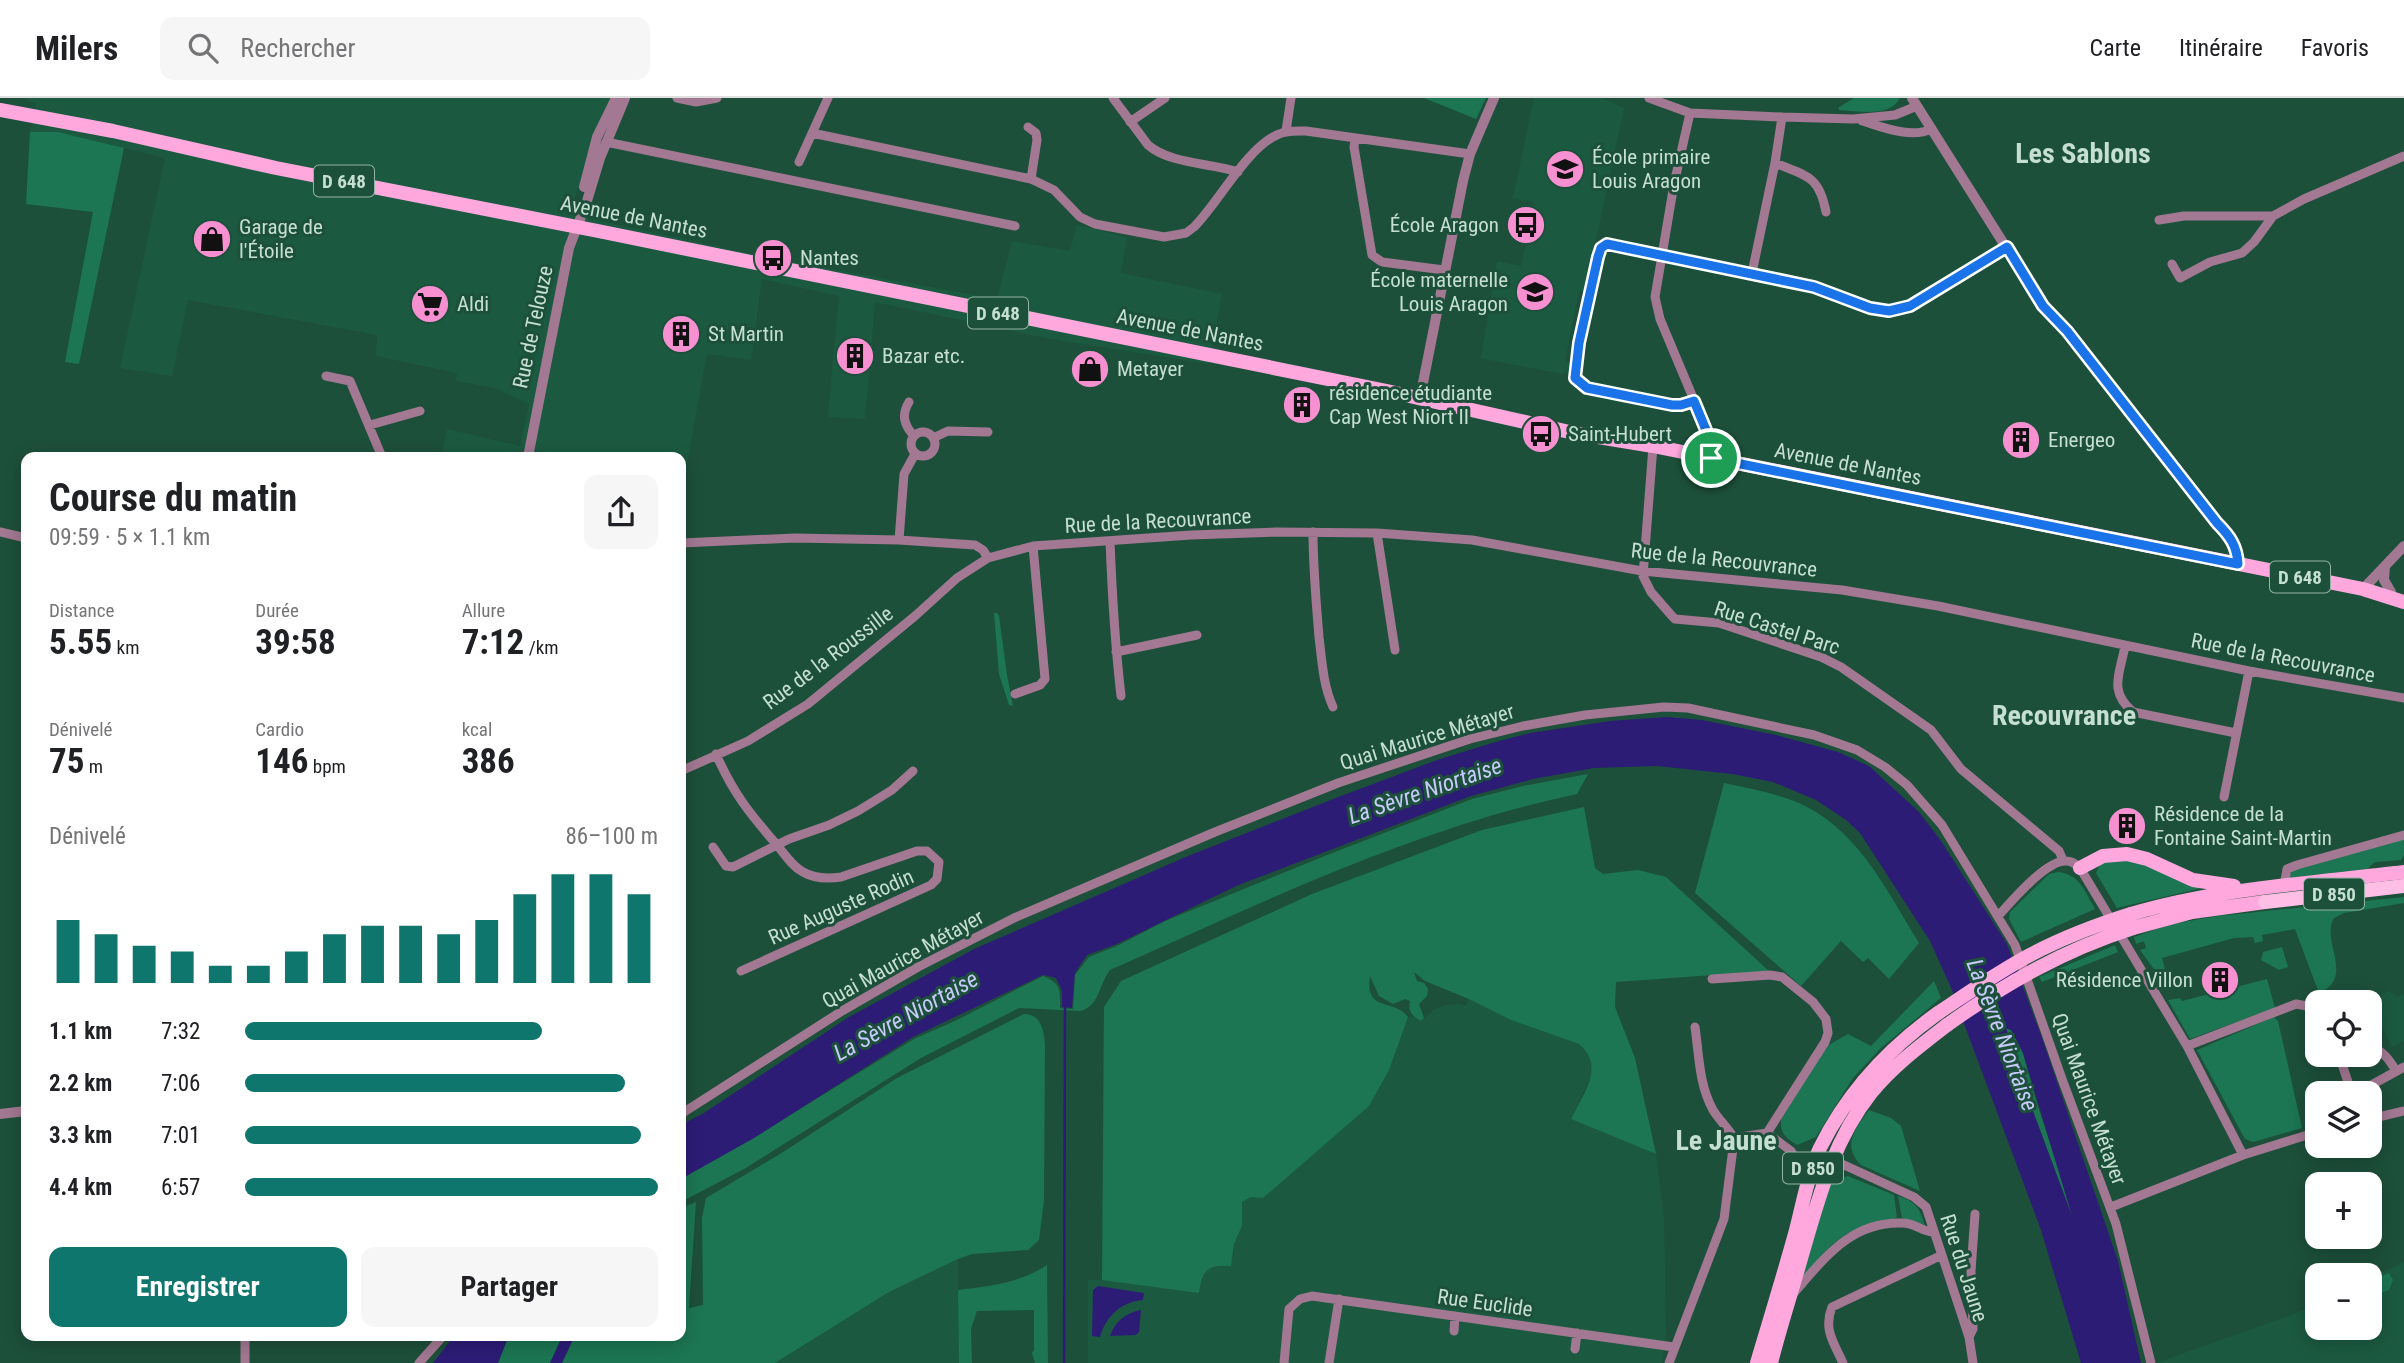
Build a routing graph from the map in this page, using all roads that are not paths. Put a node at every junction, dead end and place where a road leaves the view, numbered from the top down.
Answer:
1 (616, 98) edge
2 (625, 98) edge
3 (677, 98) edge
4 (717, 98) edge
5 (828, 98) edge
6 (1113, 98) edge
7 (1165, 98) edge
8 (1290, 98) edge
9 (1494, 98) edge
10 (1649, 98) edge
11 (1670, 102) edge
12 (1915, 102) edge
13 (0, 110) edge
14 (1690, 113) junction
15 (1782, 117) junction
16 (1853, 119) junction
17 (1130, 122) junction
18 (1028, 127) dead end
19 (1932, 129) junction
20 (1286, 131) junction
21 (812, 134) junction
22 (1355, 138) junction
23 (606, 142) junction
24 (1470, 155) junction
25 (2404, 156) edge
26 (799, 162) dead end
27 (1775, 163) junction
28 (1238, 172) junction
29 (1031, 179) junction
30 (584, 206) junction
31 (1826, 212) dead end
32 (2273, 216) junction
33 (2159, 220) dead end
34 (1014, 226) dead end
35 (577, 227) junction
36 (2007, 247) junction
37 (1661, 255) junction
38 (2172, 264) dead end
39 (1444, 270) junction
40 (1752, 273) junction
41 (326, 376) dead end
42 (1420, 398) junction
43 (1694, 401) junction
44 (909, 402) dead end
45 (419, 411) dead end
46 (370, 425) junction
47 (988, 432) dead end
48 (914, 436) junction
49 (933, 438) junction
50 (1653, 446) junction
51 (380, 452) edge
52 (528, 452) edge
53 (915, 454) junction
54 (1711, 458) junction
55 (0, 532) edge
56 (1313, 532) junction
57 (1377, 533) junction
58 (21, 537) edge
59 (899, 540) junction
60 (1110, 541) junction
61 (686, 543) edge
62 (2404, 545) edge
63 (1033, 546) junction
64 (988, 558) junction
65 (2238, 564) junction
66 (2385, 564) junction
67 (1642, 571) junction
68 (2367, 590) junction
69 (2398, 593) edge
70 (2404, 602) edge
71 (1197, 635) dead end
72 (2125, 646) junction
73 (1395, 650) dead end
74 (1116, 652) junction
75 (2249, 671) junction
76 (1015, 694) dead end
77 (1121, 696) dead end
78 (2404, 698) edge
79 (1333, 707) dead end
80 (2236, 733) junction
81 (716, 754) junction
82 (686, 769) edge
83 (913, 771) dead end
84 (2224, 797) dead end
85 (2404, 835) edge
86 (777, 845) junction
87 (713, 847) dead end
88 (2063, 860) junction
89 (2080, 868) junction
90 (2404, 872) edge
91 (2404, 886) edge
92 (2273, 892) junction
93 (1998, 916) junction
94 (741, 971) dead end
95 (1712, 979) dead end
96 (2305, 1006) edge
97 (1943, 1019) junction
98 (1695, 1027) dead end
99 (2187, 1046) junction
100 (2382, 1052) edge
101 (2400, 1069) edge
102 (2378, 1081) edge
103 (686, 1111) edge
104 (2404, 1111) edge
105 (21, 1112) edge
106 (0, 1114) edge
107 (2382, 1116) edge
108 (1766, 1133) junction
109 (2305, 1136) edge
110 (1734, 1138) junction
111 (2242, 1155) junction
112 (1831, 1159) junction
113 (1809, 1181) junction
114 (2111, 1207) junction
115 (1975, 1214) dead end
116 (1934, 1232) junction
117 (1942, 1255) junction
118 (1339, 1299) junction
119 (1789, 1299) junction
120 (1530, 1314) dead end
121 (1455, 1316) junction
122 (1529, 1327) junction
123 (1454, 1331) dead end
124 (1577, 1334) junction
125 (1969, 1337) junction
126 (244, 1341) edge
127 (438, 1341) edge
128 (1674, 1347) junction
129 (1575, 1349) dead end
130 (245, 1363) edge
131 (419, 1363) edge
132 (1284, 1363) edge
133 (1329, 1363) edge
134 (1669, 1363) edge
135 (1757, 1363) edge
136 (1771, 1363) edge
137 (1843, 1363) edge
138 (1973, 1363) edge
139 (2151, 1363) edge

1 - 30 street, Rue de Telouze
2 - 23 street, Rue de Telouze
3 - 4 street
5 - 21 street
6 - 17 street
7 - 17 street
8 - 20 street
9 - 24 street
10 - 11 street
11 - 14 street
12 - 16 street
12 - 19 street
13 - 35 main road, Avenue de Nantes / D 648
14 - 15 street
14 - 37 street
15 - 16 street
15 - 27 street
16 - 19 street
17 - 28 street
18 - 29 street
19 - 36 street
20 - 22 street
20 - 28 street
21 - 26 street
21 - 29 street
22 - 24 street
22 - 39 street
23 - 30 street, Rue de Telouze
23 - 34 street
24 - 39 street
25 - 32 street
27 - 31 street
27 - 40 street
28 - 29 street
30 - 35 street, Rue de Telouze
32 - 33 street
32 - 38 street
35 - 42 main road, Avenue de Nantes / D 648
35 - 52 street, Rue de Telouze
36 - 40 street
36 - 65 street
37 - 40 street
37 - 43 street
37 - 43 street
39 - 42 street
41 - 46 street
42 - 50 main road, Avenue de Nantes / D 648
43 - 54 street
44 - 48 street
45 - 46 street
46 - 51 street
47 - 49 street
48 - 49 street
48 - 53 street
49 - 53 street
50 - 54 main road, Avenue de Nantes / D 648
50 - 67 street
53 - 59 street
54 - 65 main road, Avenue de Nantes / D 648
55 - 58 street
56 - 57 street, Rue de la Recouvrance
56 - 60 street, Rue de la Recouvrance
56 - 79 street
57 - 67 street, Rue de la Recouvrance
57 - 73 street
59 - 61 street
59 - 64 street
60 - 63 street, Rue de la Recouvrance
60 - 74 street
62 - 66 street
63 - 64 street, Rue de la Recouvrance
63 - 76 street
64 - 81 street, Rue de la Roussille
65 - 68 main road, Avenue de Nantes / D 648
66 - 68 street
66 - 69 street
67 - 72 street, Rue de la Recouvrance
67 - 88 street, Rue Castel Parc
68 - 69 main road, Avenue de Nantes / D 648
68 - 70 main road, Avenue de Nantes / D 648
71 - 74 street
72 - 75 street, Rue de la Recouvrance
72 - 80 street
74 - 77 street
75 - 78 street, Rue de la Recouvrance
75 - 80 street
80 - 84 street
81 - 82 street, Rue de la Roussille
81 - 86 street, Rue Auguste Rodin
83 - 86 street
85 - 92 street
86 - 87 street
86 - 94 street, Rue Auguste Rodin
88 - 89 street
88 - 93 street
89 - 92 main road
89 - 99 street
90 - 92 main road, D 850
91 - 92 highway, D 850
92 - 97 main road, D 850, bridge
93 - 103 street, Quai Maurice Métayer
93 - 114 street, Quai Maurice Métayer
95 - 108 street
96 - 99 street
97 - 112 main road, D 850
97 - 113 main road, D 850
98 - 110 street
99 - 111 street
100 - 101 street
101 - 102 street
104 - 107 street
105 - 106 street
108 - 110 street
108 - 113 street
109 - 111 street
110 - 128 street
111 - 114 street
112 - 116 street, Rue du Jaune
112 - 119 main road, D 850
113 - 135 main road, D 850
114 - 139 street, Quai Maurice Métayer
115 - 125 street
116 - 117 street, Rue du Jaune
116 - 119 street
117 - 125 street, Rue du Jaune
117 - 137 street
118 - 121 street, Rue Euclide
118 - 132 street, Rue Euclide
118 - 133 street
119 - 136 main road, D 850
120 - 122 street
121 - 122 street, Rue Euclide
121 - 123 street
122 - 124 street, Rue Euclide
124 - 128 street, Rue Euclide
124 - 129 street
125 - 138 street, Rue du Jaune
126 - 130 street
127 - 131 street
128 - 134 street

